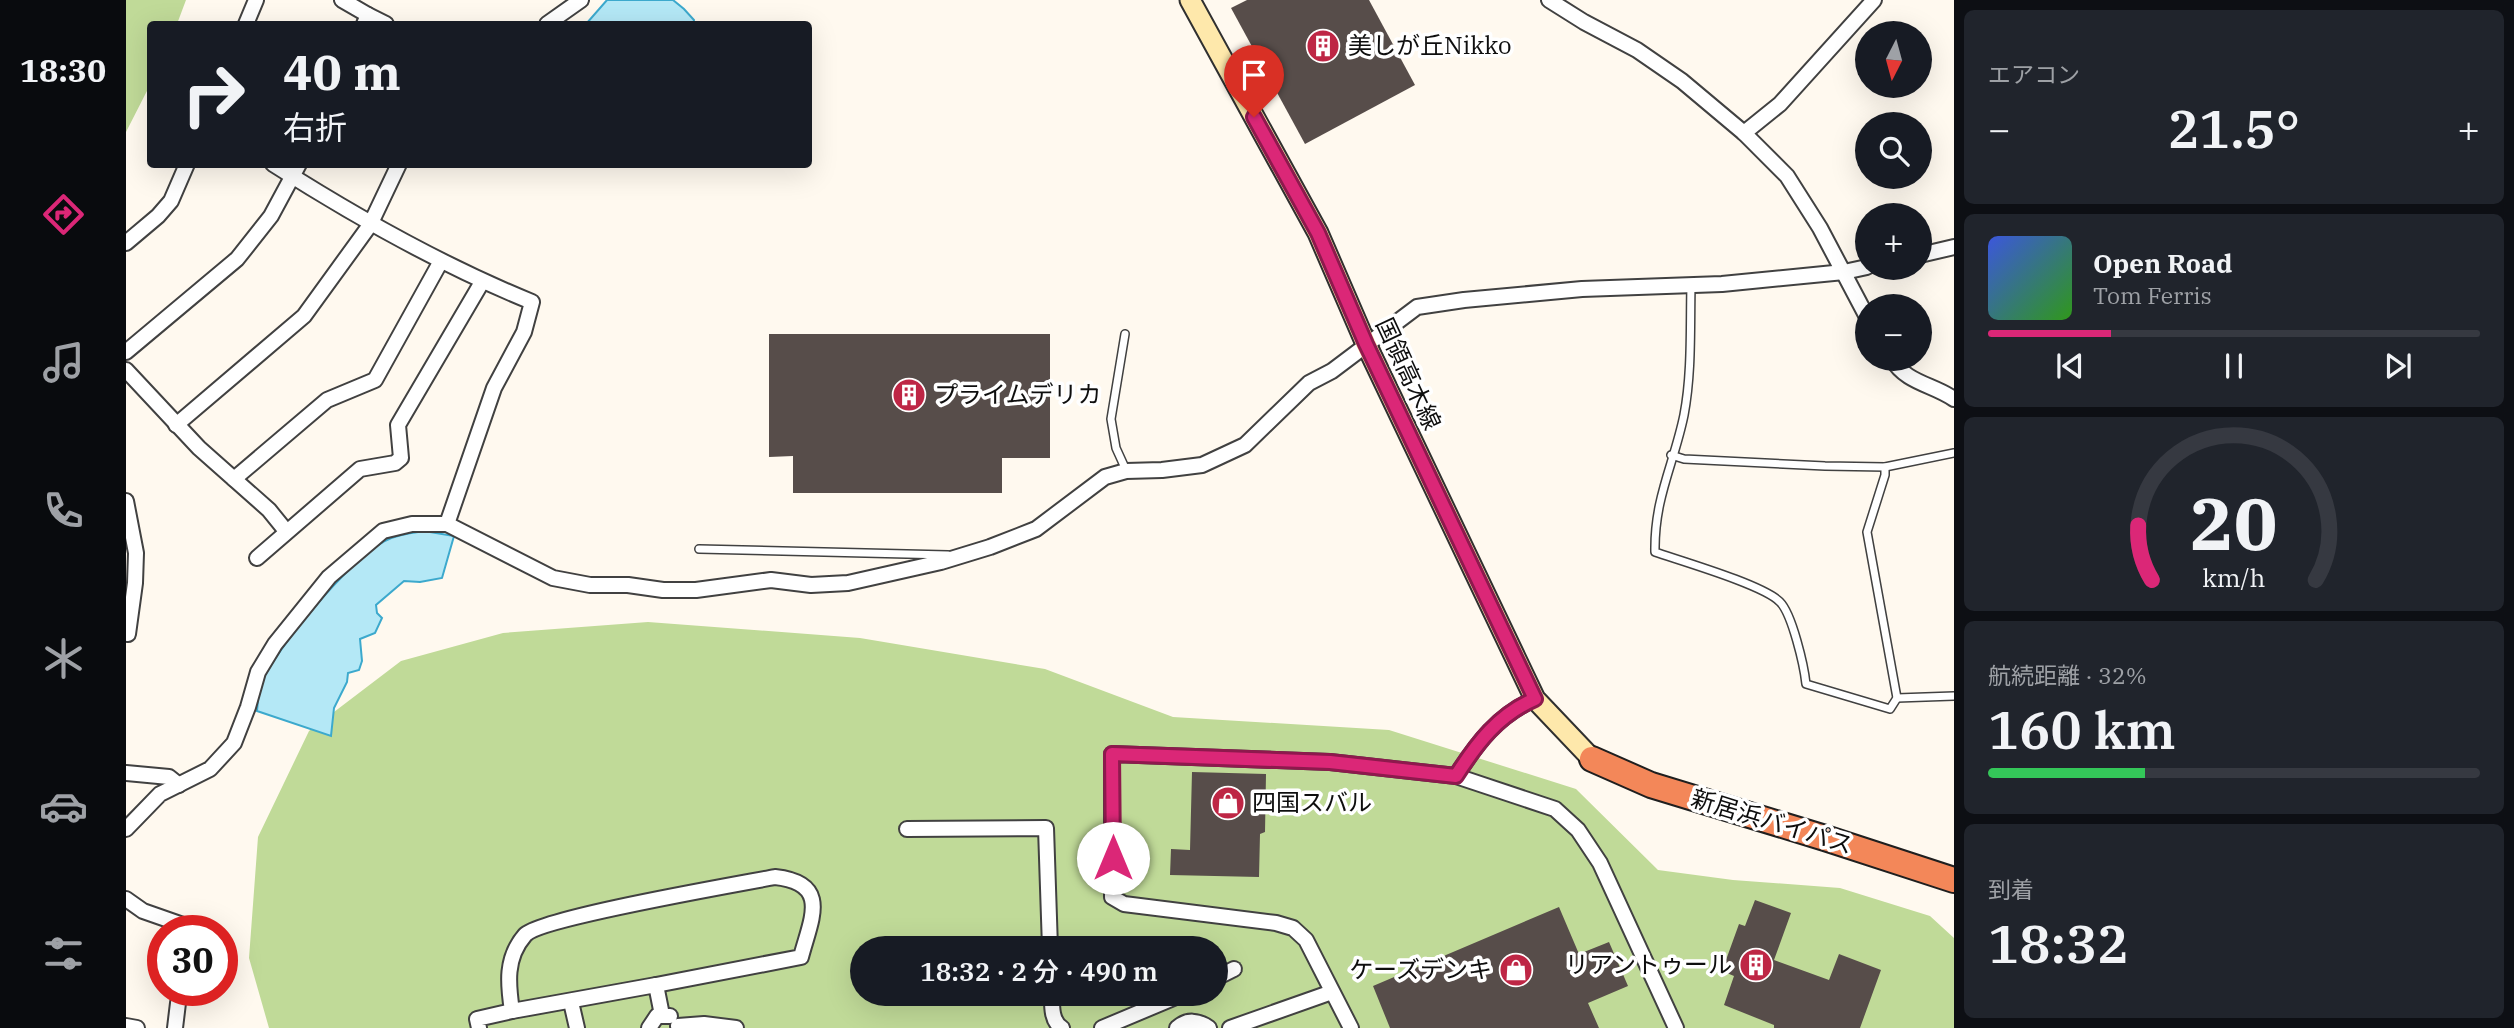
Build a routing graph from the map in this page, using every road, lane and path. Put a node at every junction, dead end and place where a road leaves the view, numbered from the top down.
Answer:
1 (256, 0) edge
2 (342, 0) edge
3 (581, 0) edge
4 (1190, 0) edge
5 (1549, 0) edge
6 (1874, 0) edge
7 (366, 20) edge
8 (247, 21) edge
9 (551, 21) edge
10 (1744, 133) junction
11 (185, 168) edge
12 (397, 168) edge
13 (296, 171) edge
14 (370, 225) junction
15 (126, 243) edge
16 (1954, 247) edge
17 (1932, 252) edge
18 (441, 261) junction
19 (1855, 270) edge
20 (1844, 272) junction
21 (482, 282) junction
22 (1691, 286) junction
23 (1855, 294) edge
24 (1125, 334) dead end
25 (1366, 344) junction
26 (126, 352) edge
27 (126, 370) edge
28 (1900, 371) edge
29 (1954, 399) edge
30 (176, 425) junction
31 (1954, 453) edge
32 (1671, 456) junction
33 (1885, 467) junction
34 (1126, 471) junction
35 (234, 479) junction
36 (126, 501) edge
37 (447, 524) junction
38 (286, 531) junction
39 (699, 549) dead end
40 (963, 556) junction
41 (257, 558) dead end
42 (131, 567) edge
43 (128, 634) dead end
44 (1954, 696) edge
45 (1897, 698) junction
46 (1535, 699) junction
47 (1592, 759) joint
48 (126, 772) edge
49 (1456, 776) junction
50 (179, 785) junction
51 (907, 829) dead end
52 (126, 830) edge
53 (1954, 880) edge
54 (126, 899) edge
55 (154, 915) edge
56 (1050, 936) edge
57 (1234, 970) dead end
58 (1228, 973) edge
59 (656, 985) junction
60 (1332, 992) junction
61 (571, 1002) junction
62 (178, 1006) edge
63 (1052, 1006) edge
64 (1152, 1006) edge
65 (1176, 1006) edge
66 (512, 1011) junction
67 (662, 1015) junction
68 (126, 1026) edge
69 (1179, 1026) edge
70 (678, 1027) edge
71 (137, 1028) edge
72 (175, 1028) edge
73 (479, 1028) edge
74 (577, 1028) edge
75 (649, 1028) edge
76 (736, 1028) edge
77 (1062, 1028) edge
78 (1102, 1028) edge
79 (1209, 1028) edge
80 (1230, 1028) edge
81 (1351, 1028) edge
82 (1676, 1028) edge

1 - 8 street
2 - 7 street
3 - 9 street
4 - 25 main road, 国領高木線
5 - 10 street
6 - 10 street
10 - 20 street
11 - 15 street
12 - 14 street
13 - 14 street
13 - 26 street
14 - 18 street
14 - 30 street
16 - 17 street
18 - 21 street
18 - 35 street
19 - 20 street
20 - 22 street
20 - 23 street
21 - 37 street
21 - 38 street
22 - 25 street
22 - 32 lane
24 - 34 lane
25 - 34 street
25 - 46 main road, 国領高木線
27 - 30 street
28 - 29 street
30 - 35 street
31 - 33 lane
32 - 33 lane
32 - 45 lane
33 - 45 lane
34 - 40 street
35 - 38 street
36 - 42 street
37 - 40 street
37 - 50 street
38 - 41 street
39 - 40 lane
42 - 43 street
44 - 45 lane
46 - 47 main road, 国領高木線
46 - 49 street
47 - 53 highway, 新居浜バイパス
48 - 50 street
49 - 60 street
49 - 82 street
50 - 52 street
51 - 56 street
54 - 55 street
57 - 58 street
59 - 61 street
59 - 66 street
59 - 67 street
60 - 80 street
60 - 81 street
61 - 66 street
61 - 74 street
62 - 72 street
63 - 77 street
64 - 78 street
65 - 69 street
66 - 73 street
67 - 70 street
67 - 75 street
68 - 71 street
69 - 79 street
70 - 76 street

